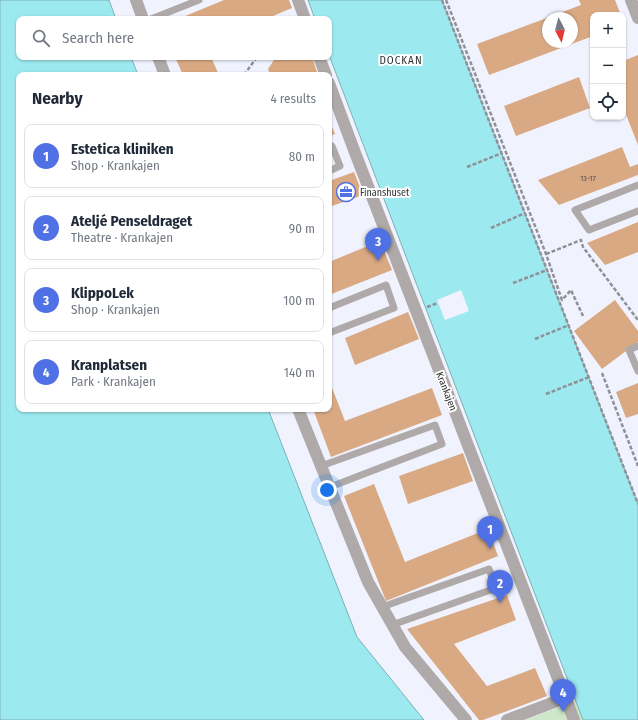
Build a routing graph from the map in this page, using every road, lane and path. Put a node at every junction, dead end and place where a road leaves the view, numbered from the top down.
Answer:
1 (137, 0) edge
2 (198, 0) edge
3 (298, 0) edge
4 (442, 0) edge
5 (446, 0) edge
6 (631, 0) edge
7 (142, 16) edge
8 (158, 16) edge
9 (304, 16) edge
10 (638, 18) edge
11 (159, 60) edge
12 (255, 60) edge
13 (320, 60) edge
14 (164, 72) edge
15 (246, 72) edge
16 (325, 72) edge
17 (332, 91) edge
18 (332, 146) edge
19 (502, 153) junction
20 (467, 167) dead end
21 (332, 170) edge
22 (638, 185) edge
23 (638, 211) edge
24 (525, 213) junction
25 (490, 228) dead end
26 (546, 254) junction
27 (547, 270) junction
28 (513, 283) dead end
29 (438, 303) dead end
30 (332, 307) edge
31 (426, 308) dead end
32 (583, 316) dead end
33 (638, 320) edge
34 (569, 325) junction
35 (332, 332) edge
36 (535, 339) dead end
37 (638, 346) edge
38 (638, 371) edge
39 (602, 373) dead end
40 (589, 377) junction
41 (546, 394) dead end
42 (299, 412) edge
43 (321, 466) junction
44 (638, 466) edge
45 (330, 487) junction
46 (638, 504) edge
47 (382, 607) junction
48 (392, 625) junction
49 (565, 698) junction
50 (466, 720) edge
51 (507, 720) edge
52 (574, 720) edge

1 - 7 street
2 - 8 lane
3 - 9 street
4 - 19 path
5 - 26 path
6 - 10 street
11 - 14 street
12 - 15 path
13 - 16 street
17 - 49 street, Krankajen
18 - 21 lane
19 - 20 path
19 - 24 path
22 - 23 lane
24 - 25 path
24 - 27 path
26 - 32 path
26 - 33 path
27 - 28 path
27 - 34 path
29 - 31 path
30 - 35 lane
34 - 36 path
34 - 40 path
37 - 38 lane
39 - 44 path
40 - 41 path
40 - 46 path
42 - 43 street
43 - 45 street
43 - 45 lane
45 - 47 street
47 - 48 street
47 - 48 lane
48 - 50 street
49 - 51 street
49 - 52 street, Krankajen

